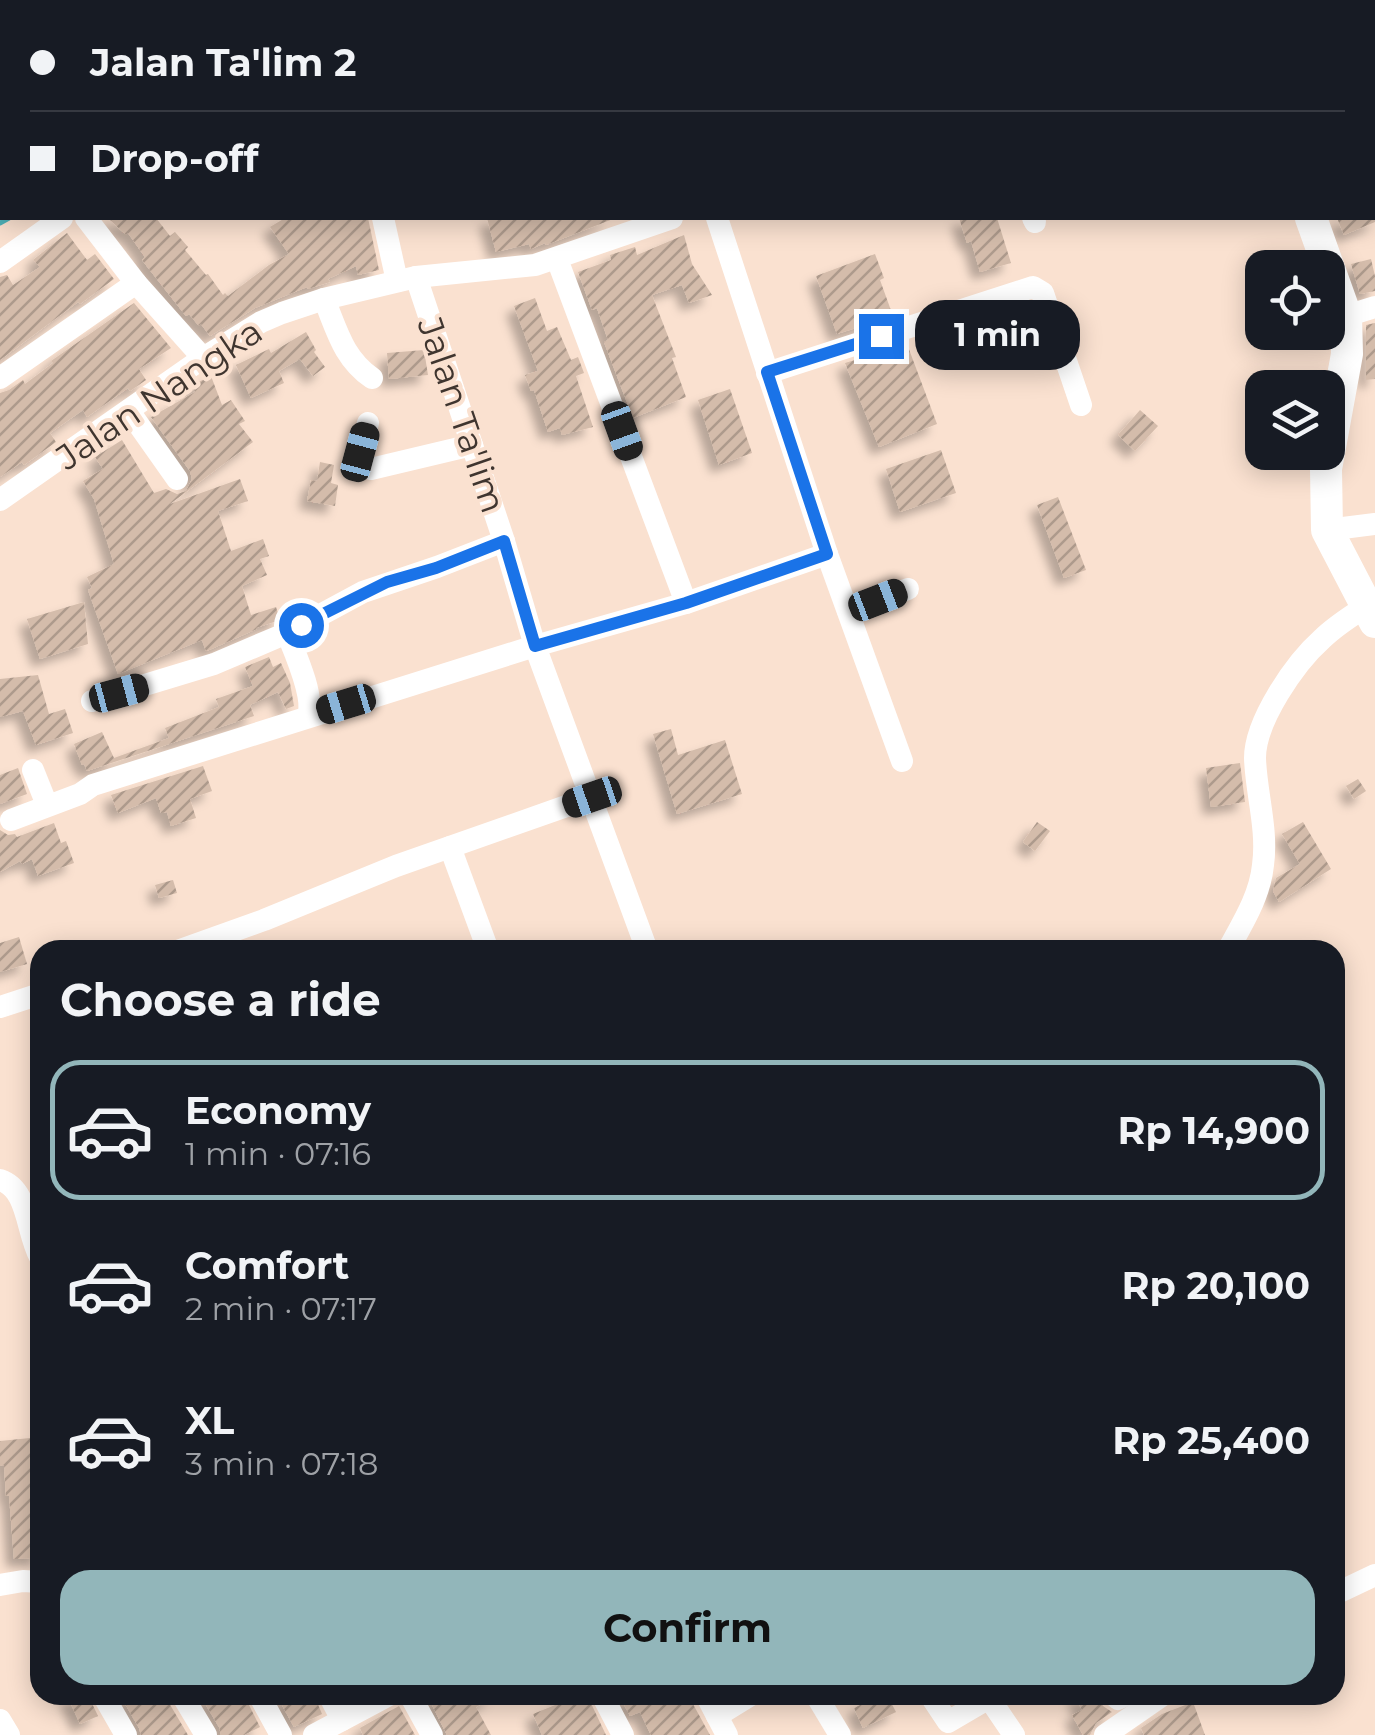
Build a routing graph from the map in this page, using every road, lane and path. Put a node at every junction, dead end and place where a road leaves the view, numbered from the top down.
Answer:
1 (59, 220) edge
2 (88, 220) edge
3 (384, 220) edge
4 (666, 220) edge
5 (717, 220) edge
6 (1313, 220) edge
7 (557, 259) junction
8 (0, 262) edge
9 (406, 279) junction
10 (136, 283) junction
11 (324, 299) junction
12 (1360, 311) edge
13 (203, 358) junction
14 (767, 372) junction
15 (0, 378) edge
16 (372, 378) dead end
17 (1081, 405) dead end
18 (129, 411) junction
19 (368, 423) dead end
20 (472, 445) junction
21 (178, 479) dead end
22 (0, 500) edge
23 (1375, 524) edge
24 (1327, 530) junction
25 (504, 541) junction
26 (827, 554) junction
27 (908, 588) dead end
28 (686, 603) junction
29 (848, 611) junction
30 (1370, 614) edge
31 (287, 633) junction
32 (535, 646) junction
33 (92, 700) dead end
34 (308, 716) junction
35 (902, 761) dead end
36 (33, 770) dead end
37 (592, 797) junction
38 (47, 806) junction
39 (11, 820) dead end
40 (450, 847) junction
41 (208, 940) edge
42 (484, 940) edge
43 (643, 940) edge
44 (1234, 940) edge
45 (30, 997) edge
46 (0, 1007) edge
47 (0, 1180) edge
48 (30, 1236) edge
49 (1375, 1574) edge
50 (30, 1581) edge
51 (0, 1585) edge
52 (1345, 1589) edge
53 (109, 1705) edge
54 (188, 1705) edge
55 (265, 1705) edge
56 (334, 1705) edge
57 (370, 1705) edge
58 (416, 1705) edge
59 (607, 1705) edge
60 (821, 1705) edge
61 (937, 1705) edge
62 (976, 1705) edge
63 (993, 1705) edge
64 (1148, 1705) edge
65 (0, 1720) edge
66 (342, 1720) junction
67 (835, 1734) edge
68 (9, 1735) edge
69 (126, 1735) edge
70 (206, 1735) edge
71 (282, 1735) edge
72 (314, 1735) edge
73 (432, 1735) edge
74 (622, 1735) edge
75 (1014, 1735) edge
76 (1105, 1735) edge

1 - 8 street
2 - 10 street
3 - 9 street, Jalan Ta'lim
4 - 7 street, Jalan Nangka
5 - 14 street
6 - 12 highway
7 - 9 street, Jalan Nangka
7 - 28 street
9 - 11 street, Jalan Nangka
9 - 20 street, Jalan Ta'lim
10 - 13 street
10 - 15 street
11 - 13 street, Jalan Nangka
11 - 16 street
12 - 24 highway
13 - 18 street, Jalan Nangka
14 - 17 street
14 - 26 street
18 - 21 street
18 - 22 street, Jalan Nangka
19 - 20 street
20 - 25 street, Jalan Ta'lim
23 - 24 street
24 - 30 highway
25 - 31 street
25 - 32 street, Jalan Ta'lim
26 - 28 street
26 - 29 street
27 - 29 street
28 - 32 street
29 - 35 street
30 - 44 street
31 - 33 street
31 - 34 street
32 - 34 street
32 - 37 street, Jalan Ta'lim
34 - 38 street
36 - 38 street
37 - 40 street
37 - 43 street, Jalan Ta'lim
38 - 39 street
40 - 41 street
40 - 42 street
45 - 46 street
47 - 48 street
49 - 52 street
50 - 51 street
53 - 69 street
54 - 70 street
55 - 71 street
56 - 66 street
57 - 66 street
58 - 73 street
59 - 74 street
60 - 67 street
61 - 62 street
63 - 75 street
64 - 76 street
65 - 68 street
66 - 72 street

